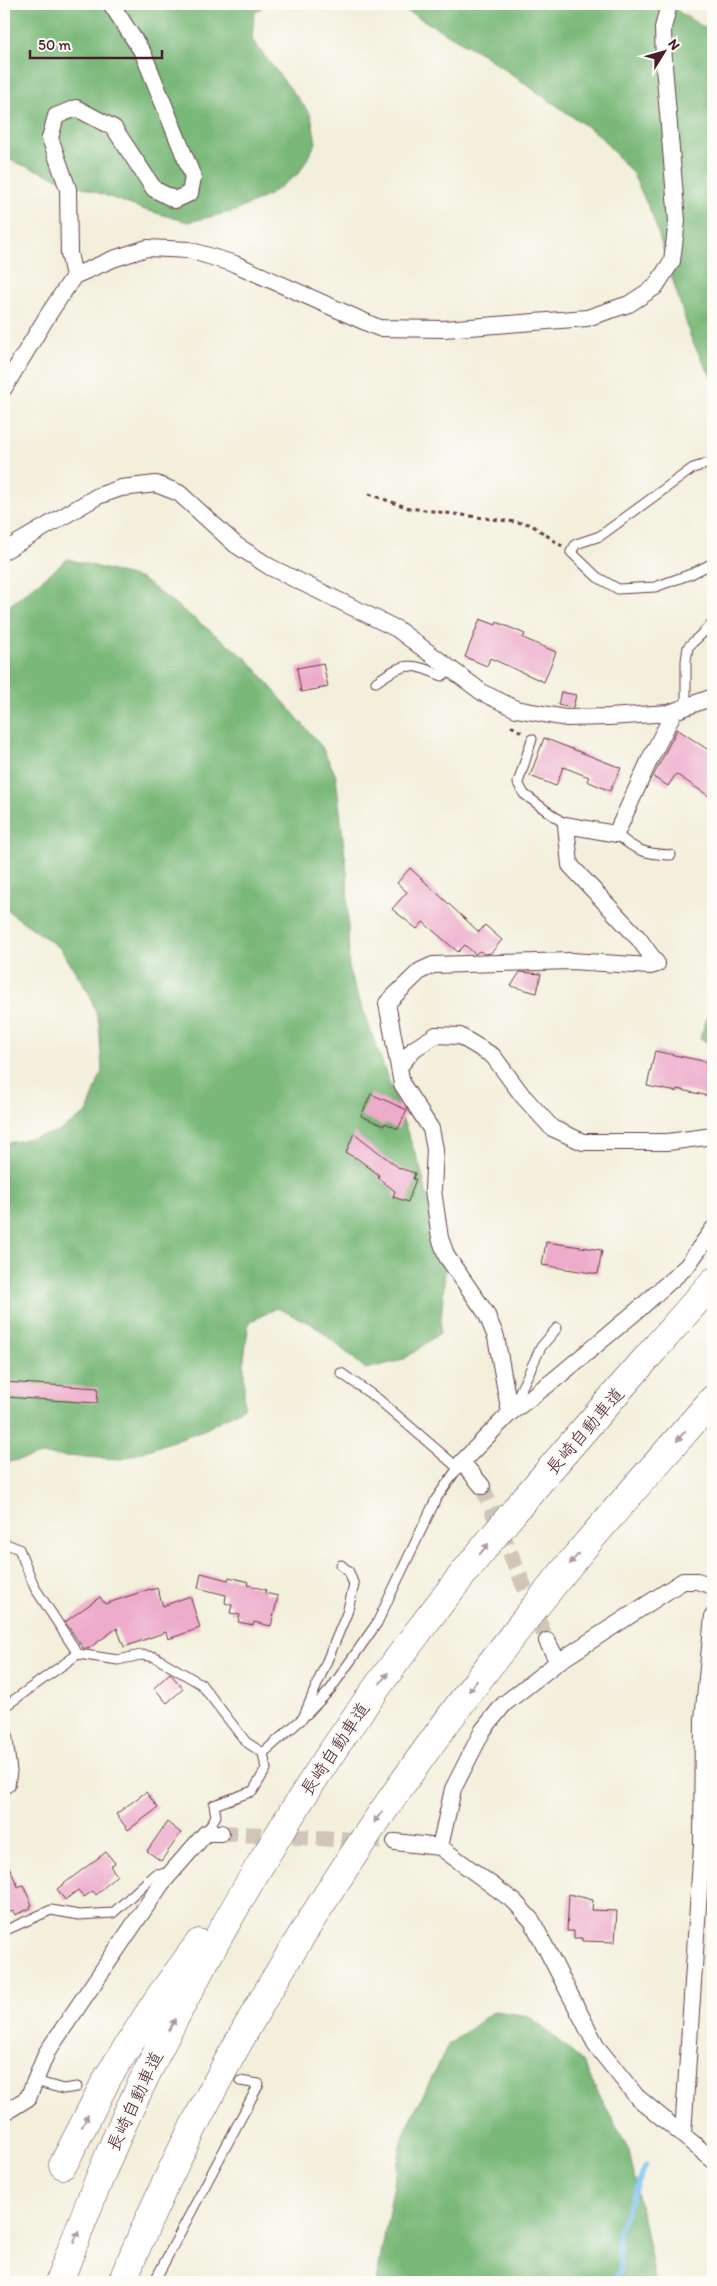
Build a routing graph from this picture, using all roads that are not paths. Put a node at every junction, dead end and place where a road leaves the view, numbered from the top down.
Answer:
1 (111, 4) edge
2 (670, 4) edge
3 (74, 276) junction
4 (4, 388) edge
5 (713, 462) edge
6 (4, 550) edge
7 (713, 563) edge
8 (713, 623) edge
9 (450, 669) junction
10 (376, 682) dead end
11 (713, 697) edge
12 (680, 710) junction
13 (532, 739) dead end
14 (566, 825) junction
15 (616, 834) junction
16 (672, 855) dead end
17 (399, 1067) junction
18 (713, 1136) edge
19 (713, 1229) edge
20 (713, 1282) edge
21 (557, 1328) dead end
22 (340, 1373) dead end
23 (713, 1400) edge
24 (510, 1412) junction
25 (460, 1465) junction
26 (482, 1486) tunnel mouth
27 (4, 1543) edge
28 (341, 1565) dead end
29 (713, 1586) edge
30 (713, 1616) edge
31 (547, 1641) tunnel mouth
32 (78, 1654) junction
33 (558, 1662) junction
34 (4, 1708) edge
35 (303, 1718) junction
36 (263, 1752) junction
37 (4, 1790) edge
38 (214, 1833) joint
39 (276, 1839) junction
40 (395, 1842) tunnel mouth
41 (440, 1847) junction
42 (170, 1873) junction
43 (4, 1931) edge
44 (35, 2081) junction
45 (240, 2081) dead end
46 (77, 2087) dead end
47 (4, 2112) edge
48 (683, 2134) junction
49 (713, 2160) edge
50 (64, 2165) dead end
51 (59, 2282) edge
52 (122, 2282) edge
53 (154, 2282) edge

1 - 3 street
2 - 3 street
3 - 4 street
5 - 7 lane
6 - 9 street
8 - 12 lane
9 - 10 lane
9 - 12 street
11 - 12 street
12 - 15 street
13 - 14 lane
14 - 15 street
14 - 17 street
15 - 16 lane
17 - 18 street
17 - 24 street
19 - 24 street
39 -> 20 highway, 長崎自動車道
21 - 24 lane
22 - 25 lane
23 -> 52 highway
24 - 25 street
25 - 26 street
25 - 35 lane
27 - 32 lane
28 - 35 lane
29 - 33 street
30 - 48 street
31 - 33 street
32 - 34 lane
32 - 36 lane
33 - 41 street
34 - 37 lane
35 - 36 lane
36 - 38 lane
38 - 42 street
50 -> 39 highway
51 -> 39 highway, 長崎自動車道
40 - 41 street
41 - 48 street
42 - 43 lane
42 - 44 street
44 - 46 lane
44 - 47 street
45 - 53 lane
48 - 49 street

